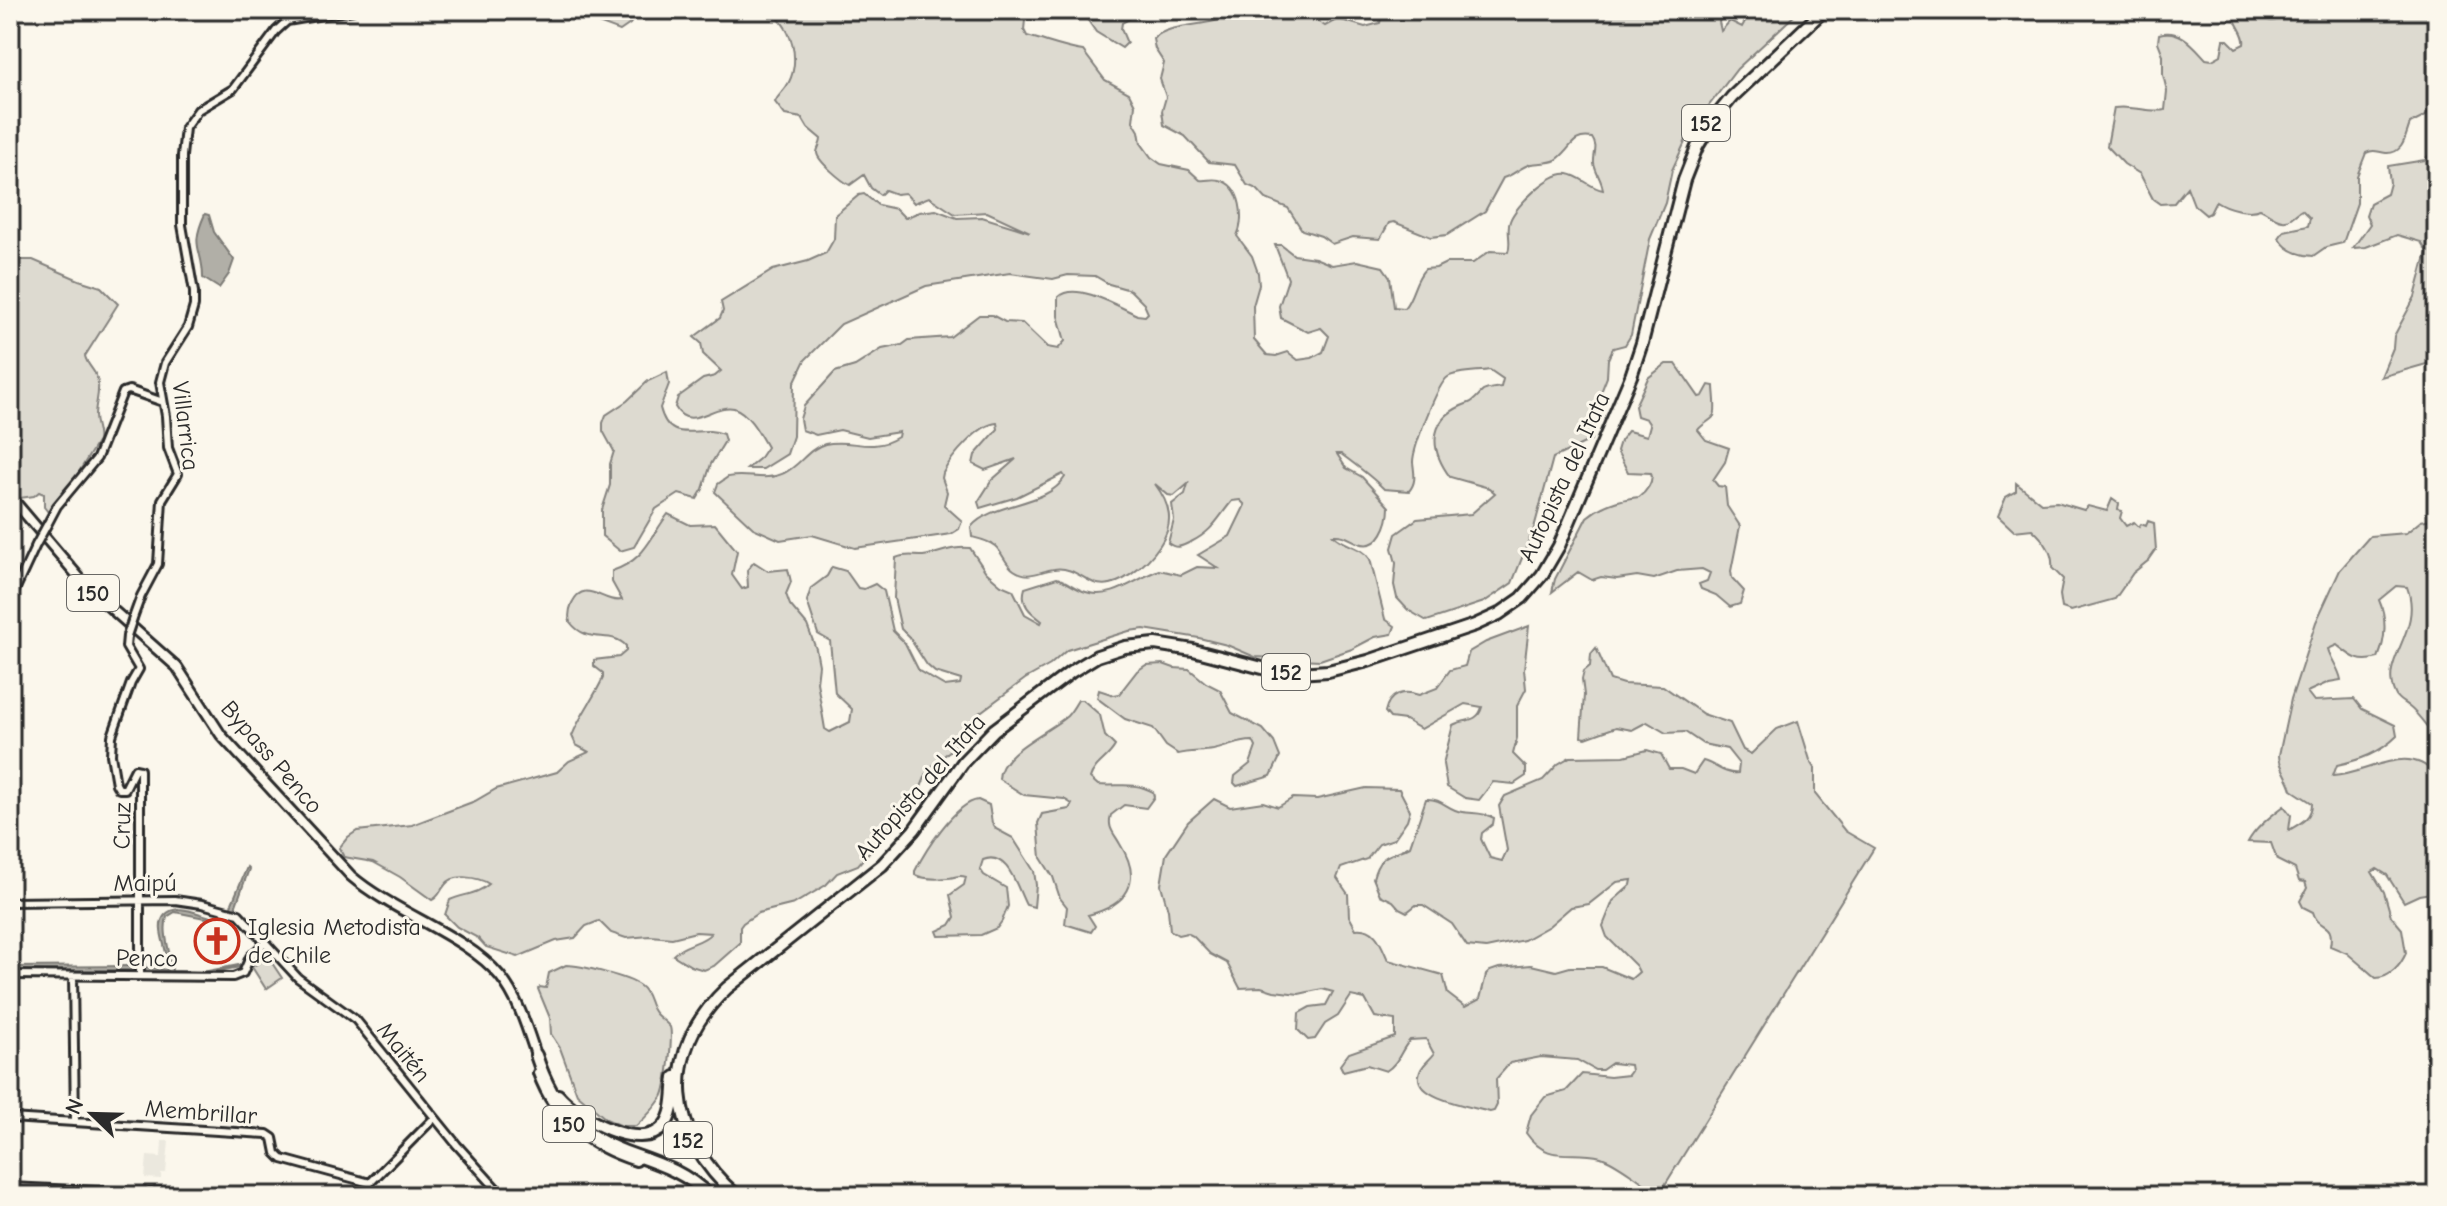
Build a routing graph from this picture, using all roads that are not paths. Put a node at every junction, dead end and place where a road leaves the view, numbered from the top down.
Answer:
1 (353, 10) edge
2 (1816, 10) edge
3 (1824, 10) edge
4 (163, 402) junction
5 (10, 496) edge
6 (10, 601) edge
7 (140, 772) joint
8 (139, 901) junction
9 (10, 902) edge
10 (265, 943) junction
11 (140, 971) junction
12 (10, 975) edge
13 (73, 976) junction
14 (523, 1018) junction
15 (536, 1055) junction
16 (675, 1071) junction
17 (10, 1118) edge
18 (434, 1118) junction
19 (75, 1121) junction
20 (370, 1183) junction
21 (10, 1187) edge
22 (207, 1195) edge
23 (371, 1196) edge
24 (503, 1196) edge
25 (706, 1196) edge
26 (731, 1196) edge
27 (737, 1196) edge

1 - 4 street, Villarrica
2 - 16 highway, Autopista del Itata / 152
3 - 27 highway, Autopista del Itata / 152
4 - 6 street, bridge
4 - 7 street, Villarrica, bridge
5 - 14 main road, Bypass Penco / 150
7 - 8 street, Cruz
8 - 9 street, Maipú
8 - 10 street, Maipú
8 - 11 street, Cruz
10 - 11 street, Penco
10 - 18 street, Maitén
11 - 13 street, Penco
12 - 13 street, Penco
13 - 19 street
14 - 15 main road, Bypass Penco / 150
14 - 25 main road, Bypass Penco / 150
15 - 16 highway
15 - 25 highway
16 - 26 highway, Autopista del Itata / 152
17 - 19 street, Membrillar
18 - 20 street
18 - 24 street, Maitén
19 - 20 street, Membrillar
20 - 23 street
21 - 22 street

